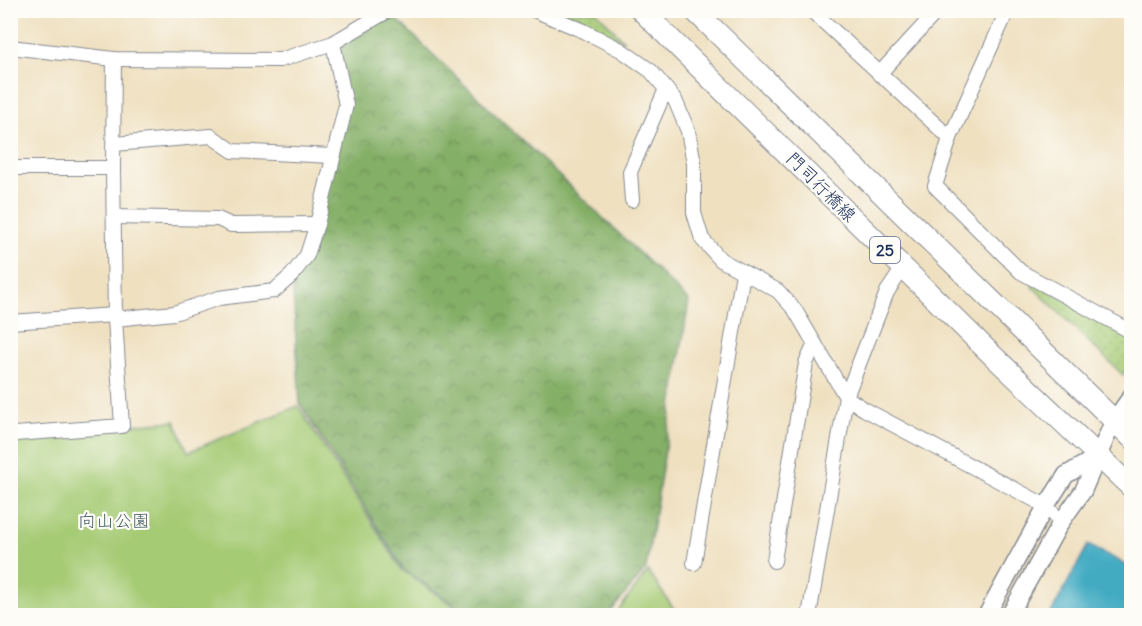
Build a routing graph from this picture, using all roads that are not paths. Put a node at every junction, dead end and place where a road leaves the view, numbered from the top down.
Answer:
1 (534, 10) edge
2 (641, 10) edge
3 (694, 10) edge
4 (811, 10) edge
5 (1006, 10) edge
6 (388, 11) edge
7 (932, 13) edge
8 (333, 43) junction
9 (10, 48) edge
10 (114, 59) junction
11 (879, 74) junction
12 (666, 89) junction
13 (950, 138) junction
14 (114, 144) junction
15 (332, 156) junction
16 (10, 168) edge
17 (113, 168) junction
18 (632, 200) dead end
19 (114, 217) junction
20 (317, 224) junction
21 (903, 268) junction
22 (743, 273) junction
23 (115, 317) junction
24 (10, 322) edge
25 (1131, 332) edge
26 (815, 344) junction
27 (1131, 394) edge
28 (846, 397) junction
29 (1113, 422) junction
30 (1131, 438) edge
31 (10, 440) edge
32 (1098, 456) junction
33 (1131, 488) edge
34 (1046, 506) junction
35 (1061, 522) junction
36 (774, 561) dead end
37 (694, 563) dead end
38 (809, 615) edge
39 (986, 615) edge
40 (1009, 615) edge

1 - 12 street
2 - 21 main road, 門司行橋線 / 25
3 - 29 main road, 門司行橋線 / 25
4 - 11 street
5 - 13 street
6 - 8 street
7 - 11 street
8 - 10 street
8 - 15 street
9 - 10 street
10 - 14 street
11 - 13 street
12 - 18 street
12 - 22 street
13 - 25 street
14 - 15 street
14 - 17 street
15 - 20 street
16 - 17 street
17 - 19 street
19 - 20 street
19 - 23 street
20 - 23 street
21 - 28 street
21 - 32 main road, 門司行橋線 / 25
22 - 26 street
22 - 37 street
23 - 24 street
23 - 31 street
26 - 28 street
26 - 36 street
27 - 29 street
28 - 34 street
28 - 38 street
29 - 30 main road, 門司行橋線 / 25
29 - 32 street
32 - 33 main road, 門司行橋線 / 25
32 - 34 street
32 - 35 street
34 - 35 street
34 - 39 street
35 - 40 street

